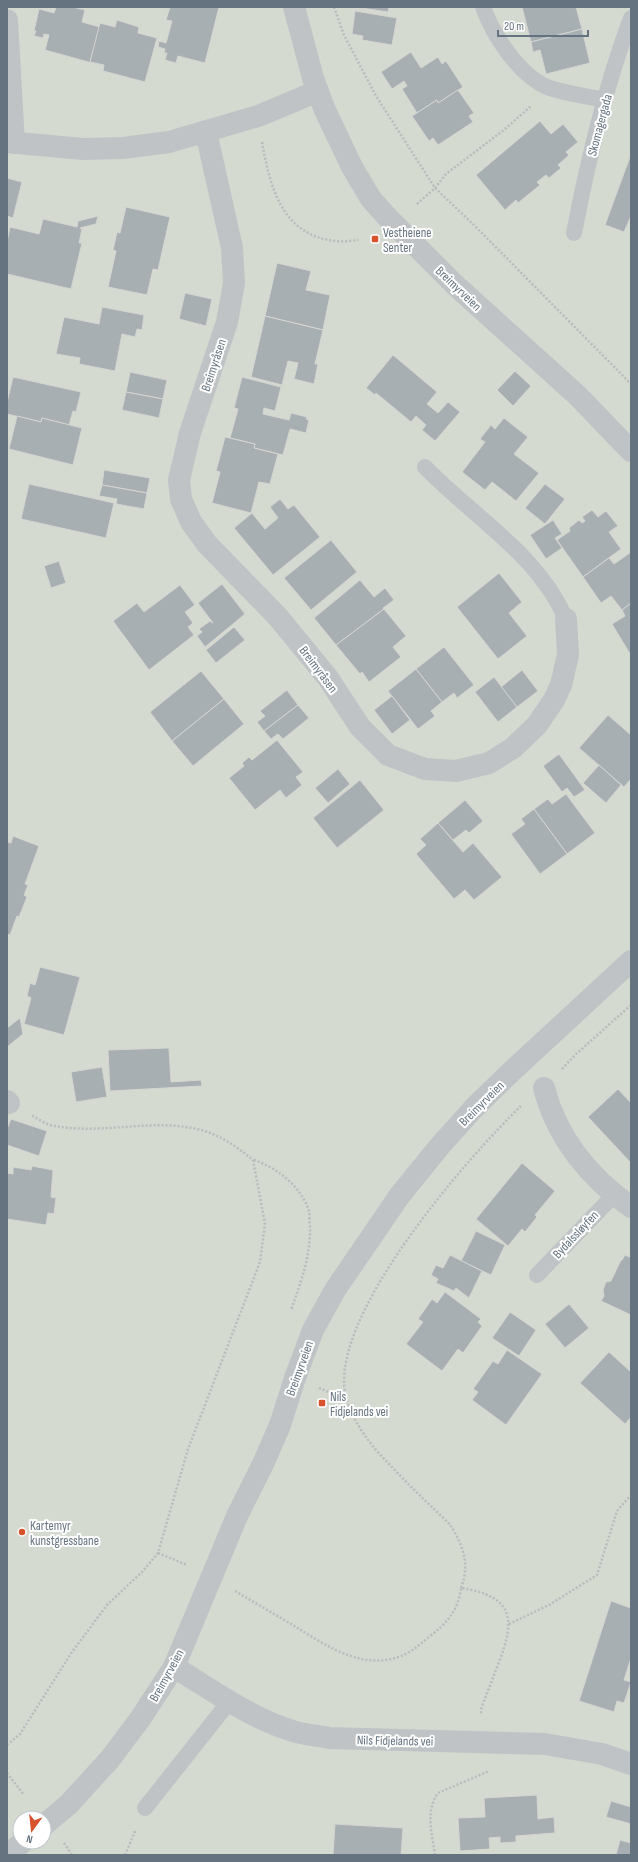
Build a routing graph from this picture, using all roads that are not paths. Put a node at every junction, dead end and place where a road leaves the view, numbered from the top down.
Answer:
1 (294, 7) edge
2 (483, 7) edge
3 (631, 18) edge
4 (7, 20) edge
5 (318, 91) junction
6 (605, 100) junction
7 (206, 132) junction
8 (10, 142) edge
9 (574, 233) dead end
10 (631, 451) edge
11 (425, 467) dead end
12 (566, 619) joint
13 (631, 961) edge
14 (544, 1088) road end
15 (623, 1200) edge
16 (537, 1275) dead end
17 (174, 1667) junction
18 (229, 1702) junction
19 (631, 1764) edge
20 (145, 1808) dead end
21 (52, 1831) edge

1 - 5 street, Breimyrveien
2 - 6 lane
3 - 6 lane, Skomagergada
4 - 8 street
5 - 7 street
5 - 10 street, Breimyrveien
6 - 9 lane, Skomagergada
7 - 8 street
7 - 12 street, Breimyråsen
11 - 12 lane, Breimyråsen
13 - 17 street, Breimyrveien
14 - 15 street, Bydalssløyfen
15 - 16 lane, Bydalssløyfen
17 - 18 street, Nils Fidjelands vei
17 - 21 street, Breimyrveien
18 - 19 street, Nils Fidjelands vei
18 - 20 lane

